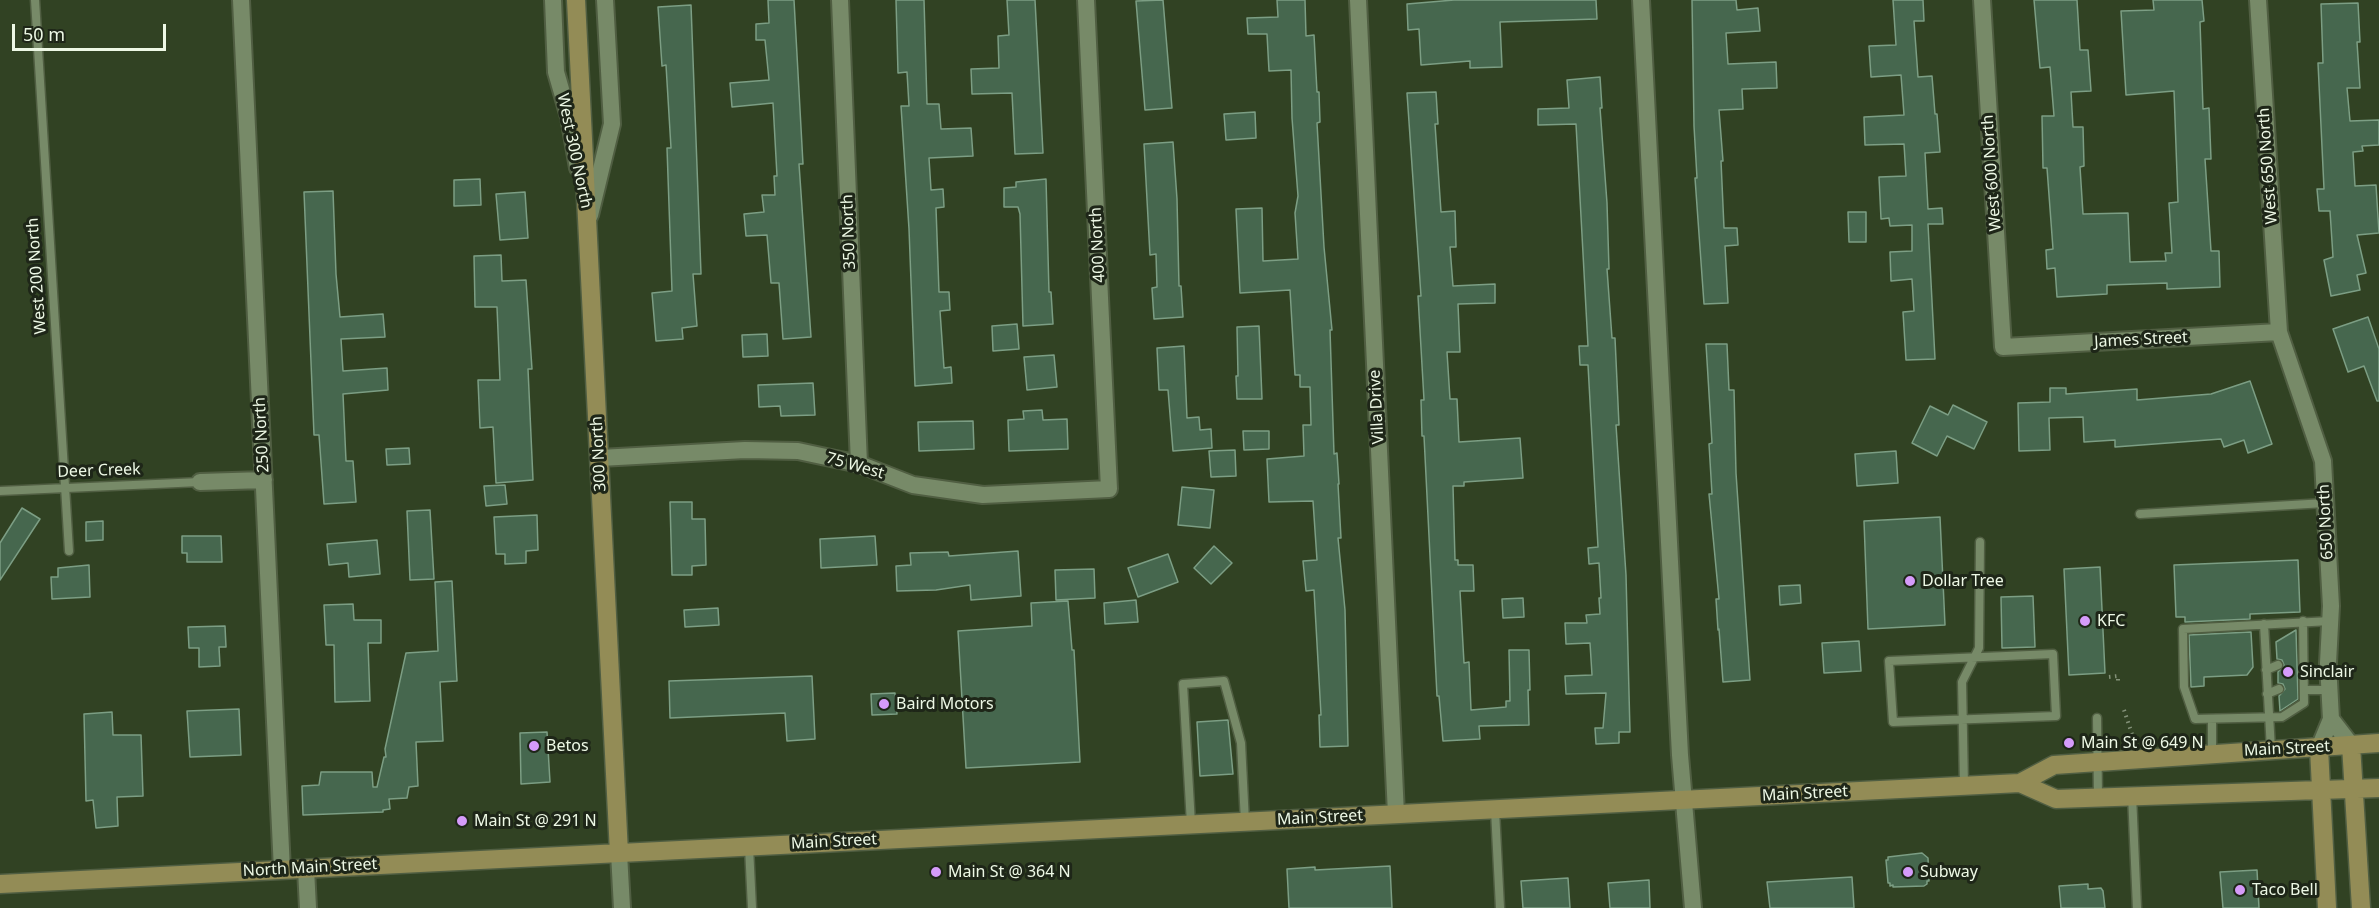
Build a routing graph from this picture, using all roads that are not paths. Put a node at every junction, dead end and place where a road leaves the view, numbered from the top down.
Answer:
1 (35, 0) edge
2 (241, 0) edge
3 (552, 0) edge
4 (576, 0) edge
5 (605, 0) edge
6 (840, 0) edge
7 (1086, 0) edge
8 (1358, 0) edge
9 (1641, 0) edge
10 (1982, 0) edge
11 (2258, 0) edge
12 (588, 222) junction
13 (2279, 332) junction
14 (2003, 347) joint
15 (600, 458) junction
16 (859, 464) junction
17 (264, 480) junction
18 (200, 482) joint
19 (65, 488) junction
20 (1109, 489) joint
21 (0, 491) edge
22 (2325, 503) junction
23 (2140, 514) dead end
24 (1980, 542) dead end
25 (69, 551) dead end
26 (2303, 621) junction
27 (2330, 621) junction
28 (2264, 624) junction
29 (1975, 658) junction
30 (2277, 665) dead end
31 (2266, 670) junction
32 (2279, 689) dead end
33 (2304, 690) junction
34 (2330, 690) junction
35 (2267, 694) junction
36 (2268, 717) junction
37 (2097, 718) dead end
38 (2212, 719) junction
39 (2331, 719) junction
40 (1963, 721) junction
41 (2379, 743) edge
42 (2351, 745) junction
43 (2319, 748) junction
44 (2271, 750) junction
45 (2212, 754) junction
46 (2097, 762) junction
47 (2020, 783) junction
48 (1964, 786) junction
49 (2379, 788) edge
50 (2354, 789) junction
51 (2321, 790) junction
52 (2132, 795) junction
53 (2098, 797) junction
54 (1685, 801) junction
55 (1495, 810) junction
56 (1396, 814) junction
57 (1245, 822) junction
58 (1191, 825) junction
59 (749, 847) junction
60 (619, 853) junction
61 (306, 869) junction
62 (282, 870) junction
63 (0, 884) edge
64 (308, 908) edge
65 (622, 908) edge
66 (752, 908) edge
67 (1500, 908) edge
68 (1693, 908) edge
69 (2137, 908) edge
70 (2327, 908) edge
71 (2361, 908) edge

1 - 19 lane, West 200 North
2 - 17 street, 250 North
3 - 12 street, West 300 North
4 - 12 main road, 300 North
5 - 12 street, West 300 North
6 - 16 street, 350 North
7 - 20 street, 400 North
8 - 56 street, Villa Drive
9 - 54 street
10 - 14 street, West 600 North
11 - 13 street, West 650 North
12 - 15 main road, 300 North
13 - 14 street, James Street
13 - 22 street, 650 North
15 - 16 street, 75 West
15 - 60 main road, 300 North
16 - 20 street, 75 West
17 - 18 street
17 - 62 street, 250 North
18 - 19 lane, Deer Creek
19 - 21 lane, Deer Creek
19 - 25 lane, West 200 North
22 - 23 lane
22 - 27 street, 650 North
24 - 29 lane
26 - 27 lane
26 - 28 lane
26 - 33 lane
27 - 34 street, 650 North
28 - 31 lane
28 - 38 lane
29 - 40 lane
29 - 40 lane
29 - 40 lane
30 - 31 lane
31 - 35 lane
32 - 35 lane
33 - 34 lane
33 - 36 lane
34 - 39 street, 650 North
35 - 36 lane
36 - 38 lane
36 - 44 lane
37 - 46 lane
38 - 45 lane
39 - 42 street
39 - 43 street, 650 North
40 - 48 lane
41 - 42 main road, Main Street
42 - 43 main road, Main Street
42 - 50 main road
43 - 44 main road, Main Street
43 - 51 main road, 650 North
44 - 45 main road, Main Street
45 - 46 main road, Main Street
46 - 47 main road, Main Street
46 - 53 lane
47 - 48 main road, Main Street
47 - 53 main road, Main Street
48 - 54 main road, Main Street
49 - 50 main road, Main Street
50 - 51 main road, Main Street
50 - 71 main road
51 - 52 main road, Main Street
51 - 70 main road, 650 North
52 - 53 main road, Main Street
52 - 69 lane
54 - 55 main road, Main Street
54 - 68 street
55 - 56 main road, Main Street
55 - 67 lane
56 - 57 main road, Main Street
57 - 58 main road, Main Street
57 - 58 lane
58 - 59 main road, Main Street
59 - 60 main road, Main Street
59 - 66 lane
60 - 61 main road, North Main Street
60 - 65 street, 300 North
61 - 62 main road, North Main Street
61 - 64 street
62 - 63 main road, North Main Street

